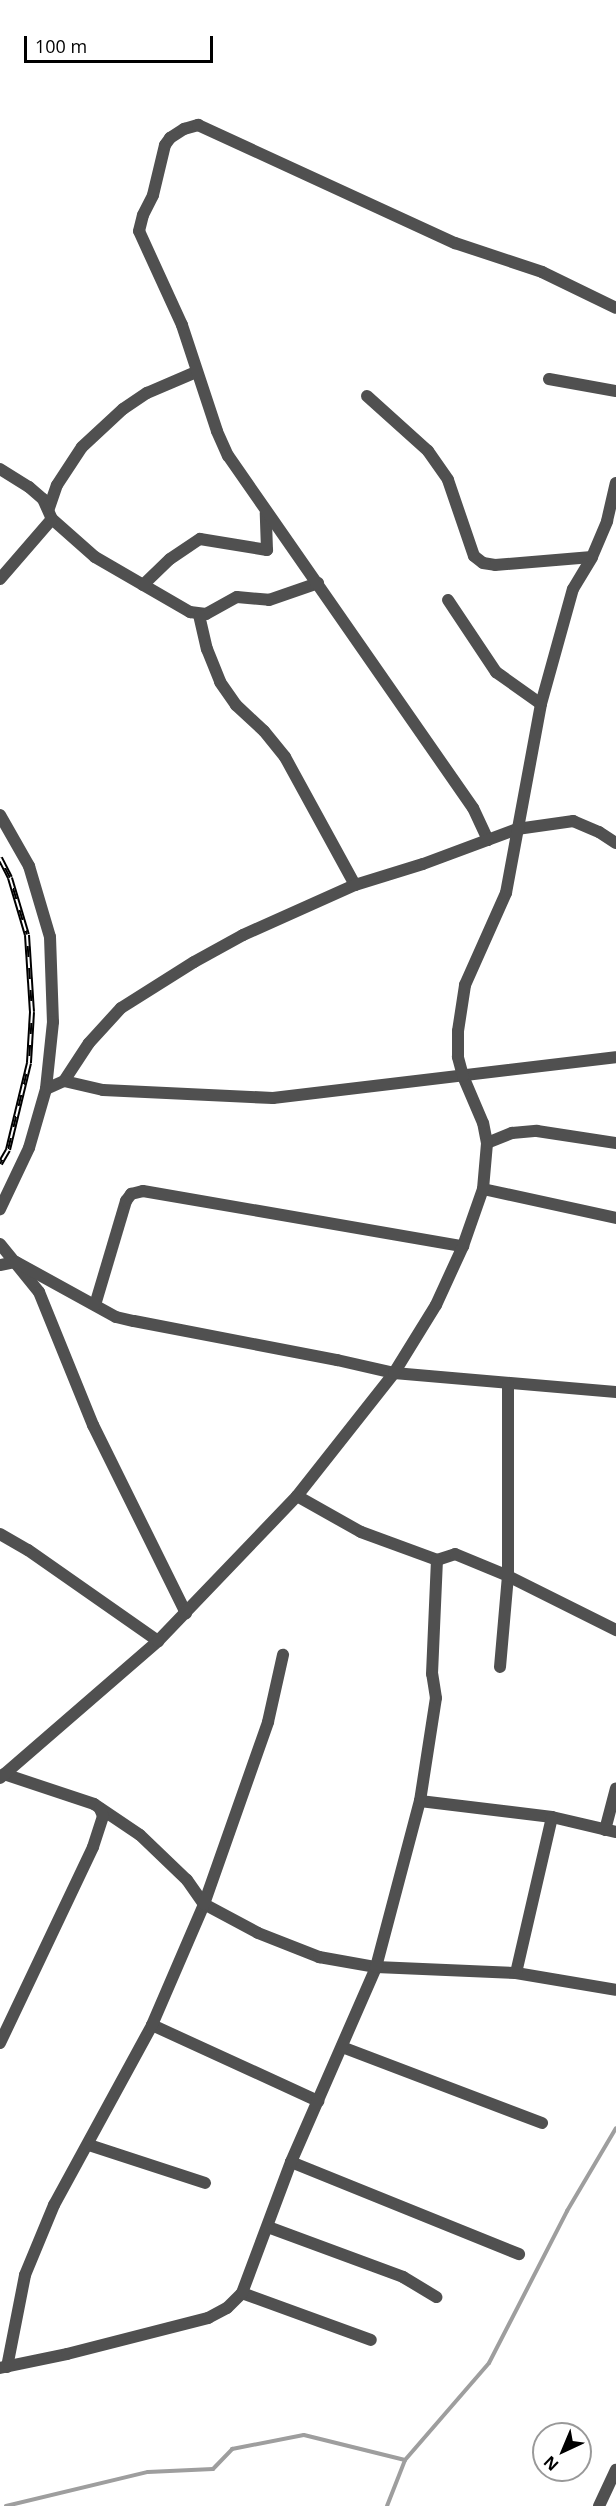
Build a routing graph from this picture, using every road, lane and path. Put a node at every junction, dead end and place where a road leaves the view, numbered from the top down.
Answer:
1 (616, 308) edge
2 (196, 372) junction
3 (549, 379) dead end
4 (616, 391) edge
5 (367, 396) dead end
6 (0, 469) edge
7 (616, 483) edge
8 (266, 510) junction
9 (50, 513) junction
10 (592, 557) junction
11 (0, 579) edge
12 (318, 583) junction
13 (143, 585) junction
14 (448, 600) dead end
15 (199, 615) junction
16 (541, 704) junction
17 (0, 815) edge
18 (517, 829) junction
19 (488, 840) junction
20 (616, 843) edge
21 (355, 885) junction
22 (616, 1057) edge
23 (463, 1076) junction
24 (64, 1081) junction
25 (46, 1089) junction
26 (487, 1143) junction
27 (616, 1143) edge
28 (483, 1189) junction
29 (0, 1209) edge
30 (616, 1218) edge
31 (0, 1244) edge
32 (463, 1245) junction
33 (15, 1262) junction
34 (0, 1265) edge
35 (95, 1305) junction
36 (394, 1373) junction
37 (508, 1384) junction
38 (616, 1392) edge
39 (297, 1496) junction
40 (0, 1534) edge
41 (437, 1560) junction
42 (508, 1576) junction
43 (186, 1613) junction
44 (616, 1630) edge
45 (158, 1641) junction
46 (284, 1655) dead end
47 (500, 1667) dead end
48 (2, 1776) edge
49 (616, 1788) edge
50 (420, 1801) junction
51 (100, 1809) junction
52 (552, 1817) junction
53 (611, 1831) edge
54 (204, 1904) junction
55 (376, 1967) junction
56 (516, 1973) junction
57 (616, 1990) edge
58 (152, 2025) junction
59 (0, 2043) edge
60 (342, 2047) junction
61 (318, 2101) junction
62 (542, 2123) dead end
63 (89, 2145) junction
64 (291, 2163) junction
65 (205, 2183) dead end
66 (268, 2227) junction
67 (519, 2254) dead end
68 (242, 2293) junction
69 (436, 2297) dead end
70 (371, 2340) dead end
71 (3, 2368) edge
72 (616, 2470) edge
73 (599, 2506) edge

1 - 2 street
2 - 8 street
2 - 9 street
3 - 4 street
5 - 10 street
6 - 9 street
7 - 10 street
8 - 12 street
8 - 13 street
9 - 11 street
9 - 13 street
10 - 16 street
12 - 15 street
12 - 19 street
13 - 15 street
14 - 16 street
15 - 21 street
16 - 18 street
17 - 25 street
18 - 19 street
18 - 20 street
18 - 23 street
19 - 21 street
21 - 24 street
22 - 23 street
23 - 24 street
23 - 26 street
24 - 25 street
25 - 29 street
26 - 27 street
26 - 28 street
28 - 30 street
28 - 32 street
31 - 33 street
32 - 35 street
32 - 36 street
33 - 34 street
33 - 35 street
33 - 43 street
35 - 36 street
36 - 37 street
36 - 39 street
37 - 38 street
37 - 42 street
39 - 41 street
39 - 43 street
40 - 45 street
41 - 42 street
41 - 50 street
42 - 44 street
42 - 47 street
43 - 45 street
45 - 48 street
46 - 54 street
48 - 51 street
49 - 53 street
50 - 52 street
50 - 55 street
51 - 54 street
51 - 59 street
52 - 53 street
52 - 56 street
54 - 55 street
54 - 58 street
55 - 56 street
55 - 60 street
56 - 57 street
58 - 61 street
58 - 63 street
60 - 61 street
60 - 62 street
61 - 64 street
63 - 65 street
63 - 71 street
64 - 66 street
64 - 67 street
66 - 68 street
66 - 69 street
68 - 70 street
68 - 71 street
72 - 73 street

